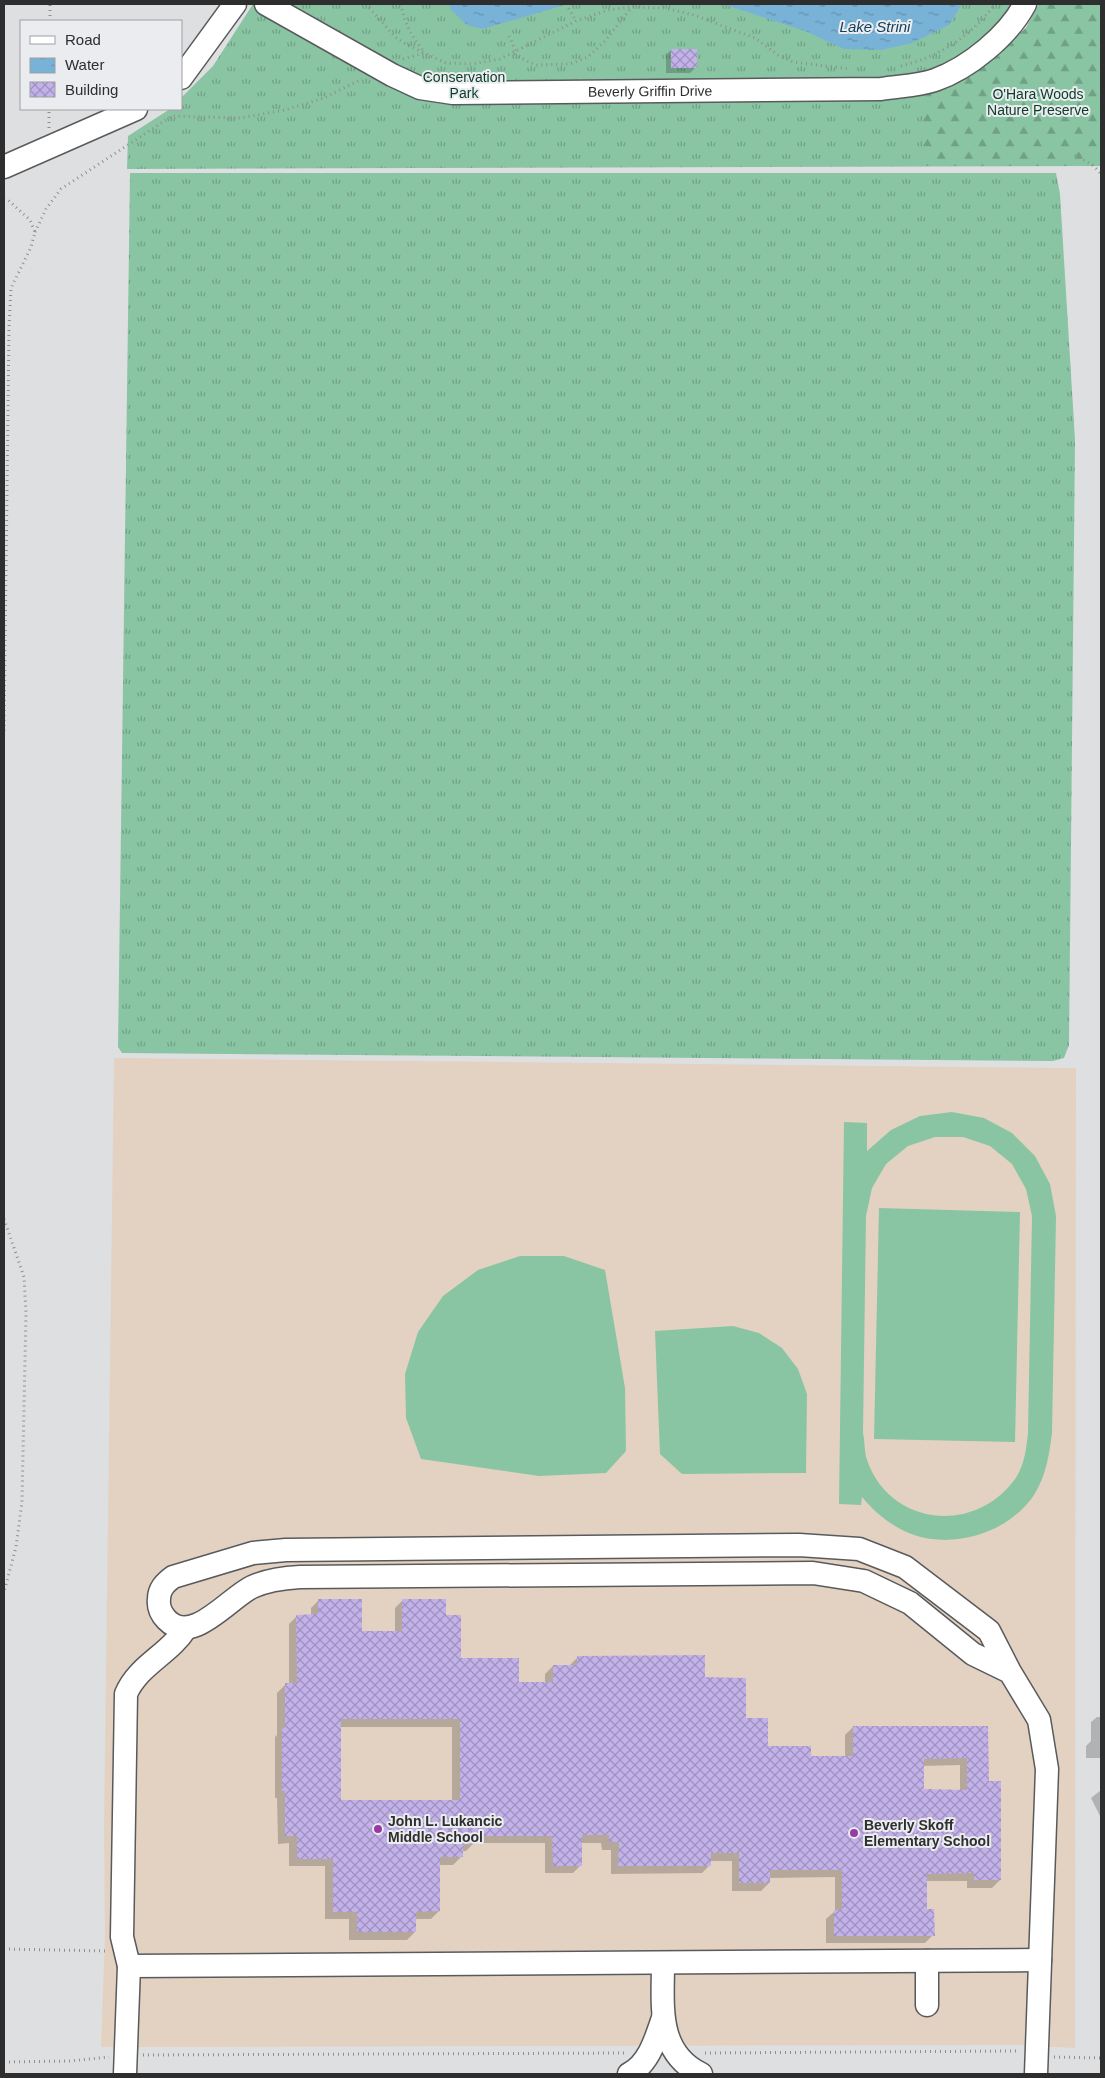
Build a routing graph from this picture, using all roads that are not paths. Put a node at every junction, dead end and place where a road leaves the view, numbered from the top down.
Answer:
1 (235, 4) edge
2 (266, 4) edge
3 (1025, 4) edge
4 (182, 77) edge
5 (134, 110) edge
6 (4, 167) edge
7 (186, 1628) junction
8 (1010, 1672) junction
9 (1040, 1960) junction
10 (927, 1961) junction
11 (119, 1963) junction
12 (663, 1963) junction
13 (926, 2005) dead end
14 (663, 2018) junction
15 (115, 2059) edge
16 (1036, 2064) edge
17 (629, 2074) edge
18 (701, 2074) edge

1 - 4 street
2 - 3 street, Beverly Griffin Drive
5 - 6 street
7 - 8 street
7 - 8 street
7 - 11 street
8 - 9 street
9 - 10 street
9 - 16 street
10 - 12 street
10 - 13 street
11 - 12 street
11 - 15 street
12 - 14 street
14 - 17 street
14 - 18 street

